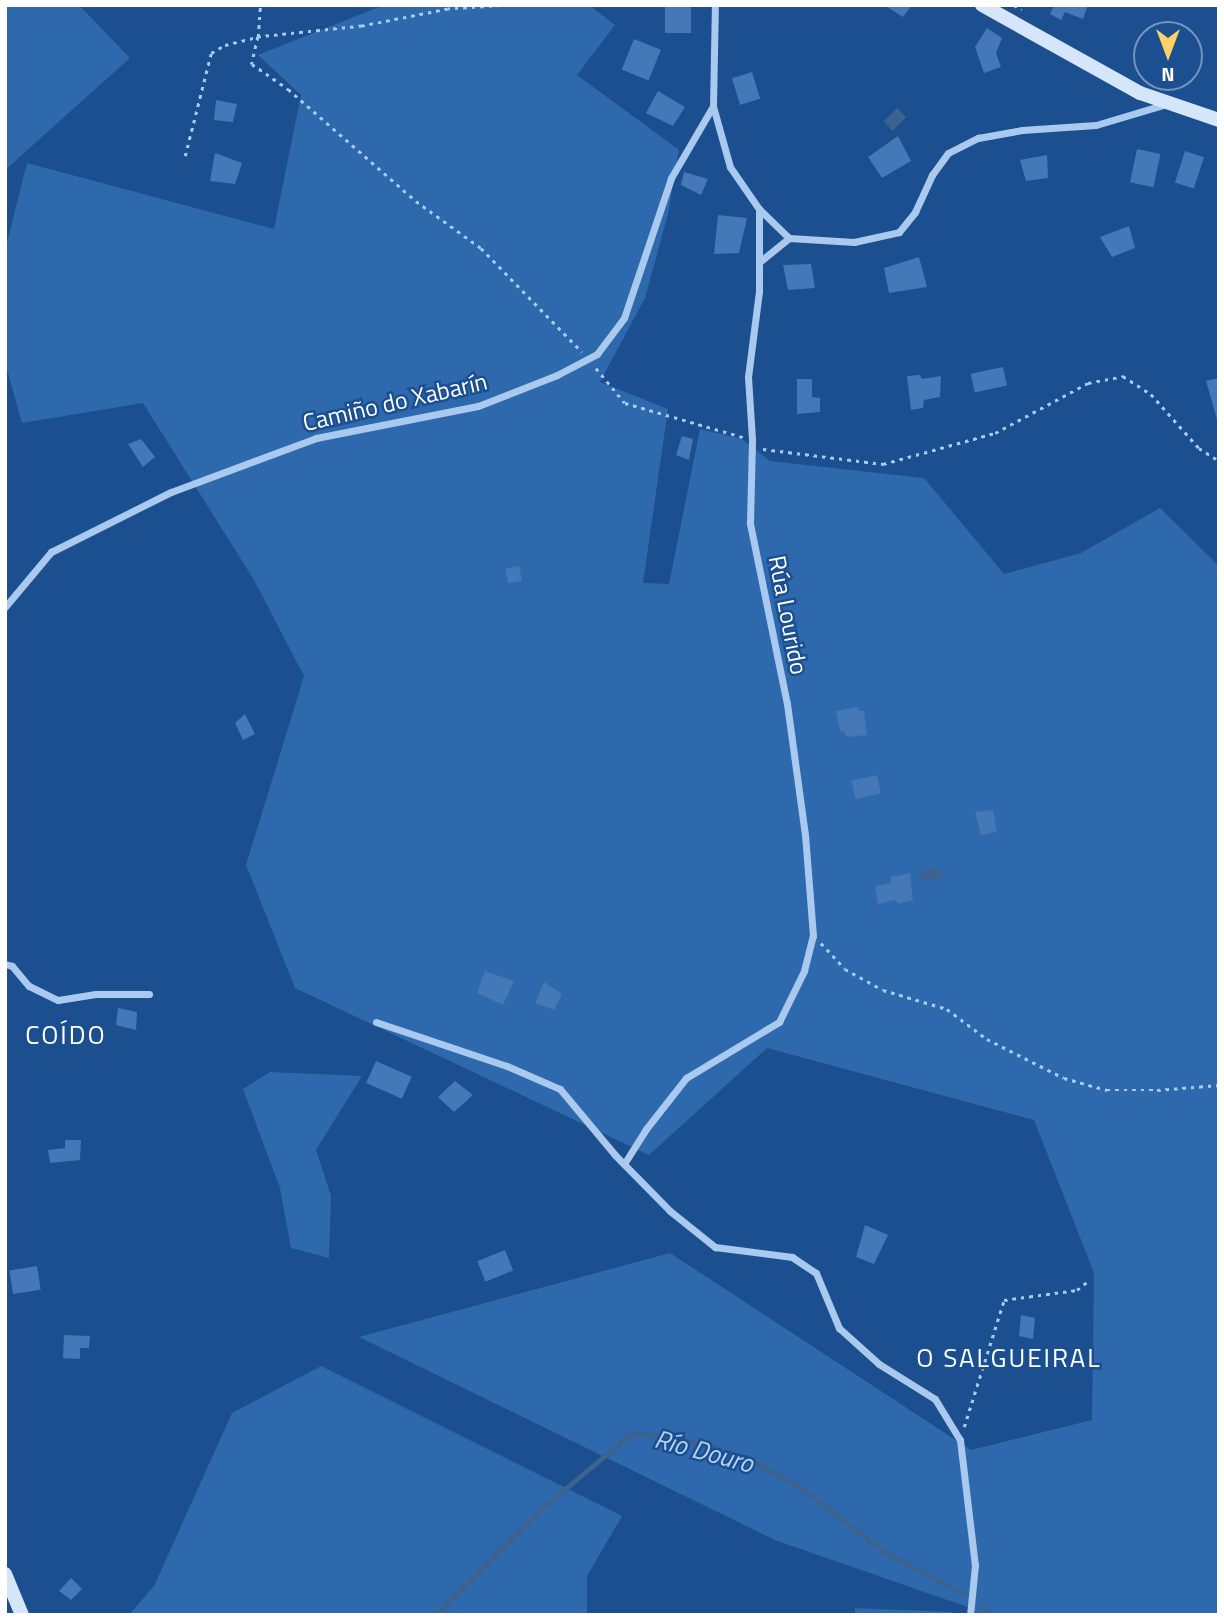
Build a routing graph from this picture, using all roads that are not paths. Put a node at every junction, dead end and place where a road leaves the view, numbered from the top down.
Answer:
1 (715, 5) edge
2 (982, 5) edge
3 (1167, 103) junction
4 (713, 106) junction
5 (1219, 120) edge
6 (759, 209) junction
7 (789, 238) junction
8 (759, 262) junction
9 (5, 607) edge
10 (5, 964) edge
11 (149, 994) dead end
12 (376, 1021) dead end
13 (624, 1164) junction
14 (5, 1574) edge
15 (22, 1615) edge
16 (970, 1615) edge

1 - 4 street
2 - 3 main road
3 - 5 main road
3 - 7 street
4 - 6 street
4 - 9 street, Camiño do Xabarín
6 - 7 street
6 - 8 street, Rúa Lourido
7 - 8 street
8 - 13 street, Rúa Lourido
10 - 11 street
12 - 13 street
13 - 16 street
14 - 15 main road

